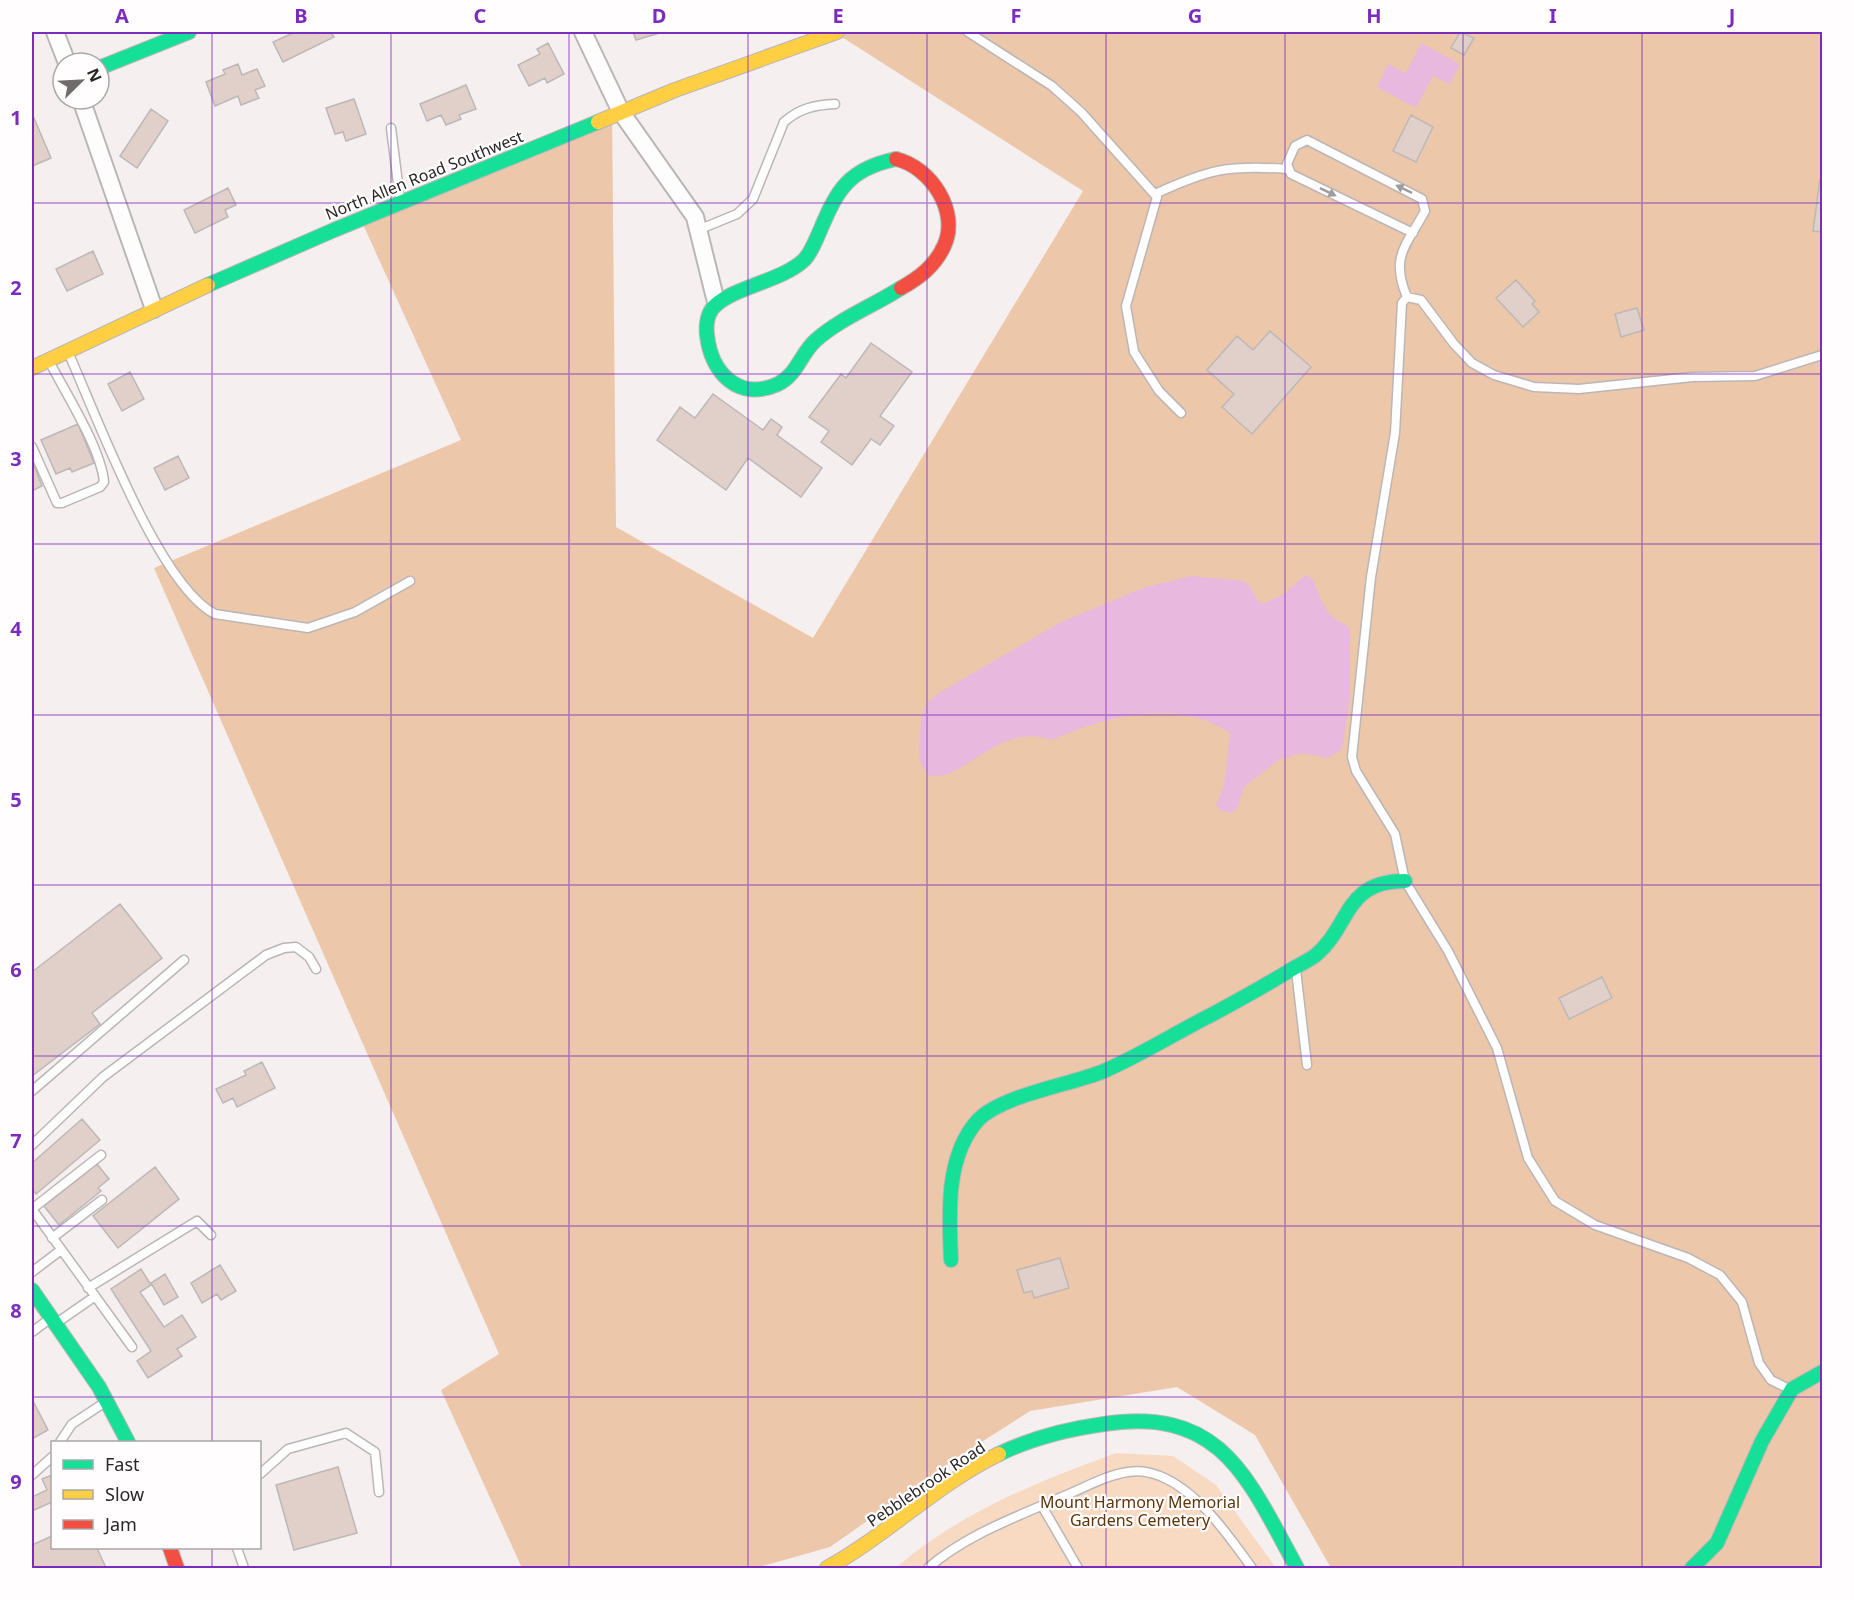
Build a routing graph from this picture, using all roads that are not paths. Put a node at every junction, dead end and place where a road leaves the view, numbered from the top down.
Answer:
1 (55, 32) edge
2 (189, 32) edge
3 (583, 32) edge
4 (837, 32) edge
5 (968, 32) edge
6 (62, 51) edge
7 (111, 63) edge
8 (835, 104) dead end
9 (85, 111) edge
10 (621, 112) junction
11 (391, 128) dead end
12 (1287, 169) junction
13 (1155, 194) junction
14 (400, 203) junction
15 (698, 230) junction
16 (1413, 233) junction
17 (1407, 297) junction
18 (716, 302) junction
19 (154, 309) junction
20 (68, 352) junction
21 (1822, 355) edge
22 (49, 361) junction
23 (32, 368) edge
24 (1181, 413) dead end
25 (32, 447) edge
26 (410, 581) dead end
27 (1405, 881) junction
28 (184, 960) dead end
29 (1296, 966) junction
30 (316, 969) dead end
31 (1307, 1065) dead end
32 (32, 1091) edge
33 (32, 1145) edge
34 (101, 1155) dead end
35 (102, 1200) dead end
36 (34, 1219) edge
37 (211, 1235) dead end
38 (52, 1238) junction
39 (61, 1250) junction
40 (951, 1260) dead end
41 (32, 1272) edge
42 (88, 1287) junction
43 (32, 1290) edge
44 (94, 1296) junction
45 (53, 1321) junction
46 (32, 1332) edge
47 (132, 1347) dead end
48 (1822, 1372) edge
49 (1792, 1389) junction
50 (107, 1401) junction
51 (61, 1441) edge
52 (127, 1441) edge
53 (51, 1458) edge
54 (261, 1473) edge
55 (32, 1475) edge
56 (379, 1492) dead end
57 (1042, 1506) junction
58 (171, 1549) edge
59 (237, 1549) edge
60 (177, 1569) edge
61 (244, 1569) edge
62 (827, 1569) edge
63 (928, 1569) edge
64 (1078, 1569) edge
65 (1252, 1569) edge
66 (1297, 1569) edge
67 (1692, 1569) edge

1 - 6 street
2 - 7 street
3 - 10 street
4 - 10 street, North Allen Road Southwest
5 - 13 lane
8 - 15 lane
9 - 19 street
10 - 14 street, North Allen Road Southwest
10 - 15 street
11 - 14 lane
12 - 13 lane
12 -> 16 lane
16 -> 12 lane
13 - 24 lane
14 - 19 street, North Allen Road Southwest
15 - 18 street
16 - 17 lane
17 - 21 lane
17 - 27 lane
18 - 18 street
19 - 20 street, North Allen Road Southwest
20 - 22 street, North Allen Road Southwest
20 - 26 lane
22 - 23 street, North Allen Road Southwest
22 - 25 lane
27 - 29 street
27 - 49 lane
28 - 32 lane
29 - 31 lane
29 - 40 street
30 - 33 lane
34 - 36 lane
35 - 38 lane
36 - 38 lane
37 - 42 lane
38 - 39 lane
39 - 41 lane
39 - 42 lane
42 - 44 lane
43 - 45 street
44 - 45 lane
44 - 47 lane
45 - 46 lane
45 - 50 street
48 - 49 street
49 - 67 street
50 - 51 lane
50 - 52 street
53 - 55 lane
54 - 56 lane
57 - 63 lane
57 - 64 lane
57 - 65 lane
58 - 60 street
59 - 61 lane
62 - 66 street, Pebblebrook Road

